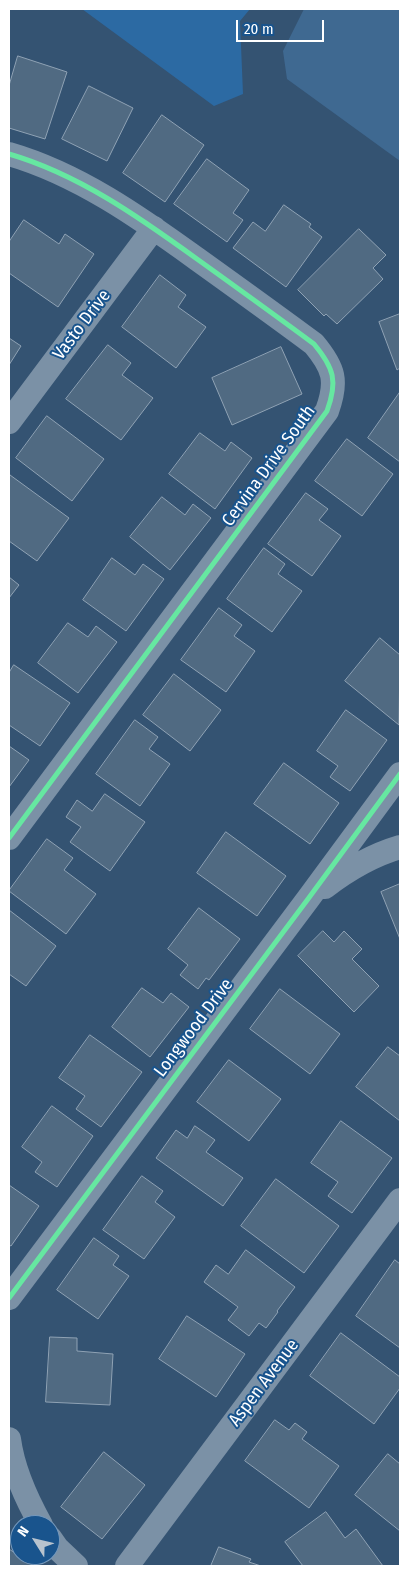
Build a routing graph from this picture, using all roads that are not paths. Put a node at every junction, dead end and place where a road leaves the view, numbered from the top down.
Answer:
1 (9, 154) edge
2 (154, 228) junction
3 (9, 420) edge
4 (400, 774) edge
5 (9, 838) edge
6 (400, 847) edge
7 (308, 899) junction
8 (400, 1200) edge
9 (16, 1288) edge
10 (9, 1316) edge
11 (9, 1439) edge
12 (35, 1515) edge
13 (60, 1551) edge
14 (76, 1566) edge
15 (127, 1566) edge

1 - 2 street, Cervina Drive South
2 - 3 street, Vasto Drive
2 - 5 street, Cervina Drive South
4 - 7 street, Longwood Drive
6 - 7 street
7 - 9 street, Longwood Drive
8 - 15 street, Aspen Avenue
9 - 10 street, Longwood Drive
11 - 12 street
13 - 14 street

